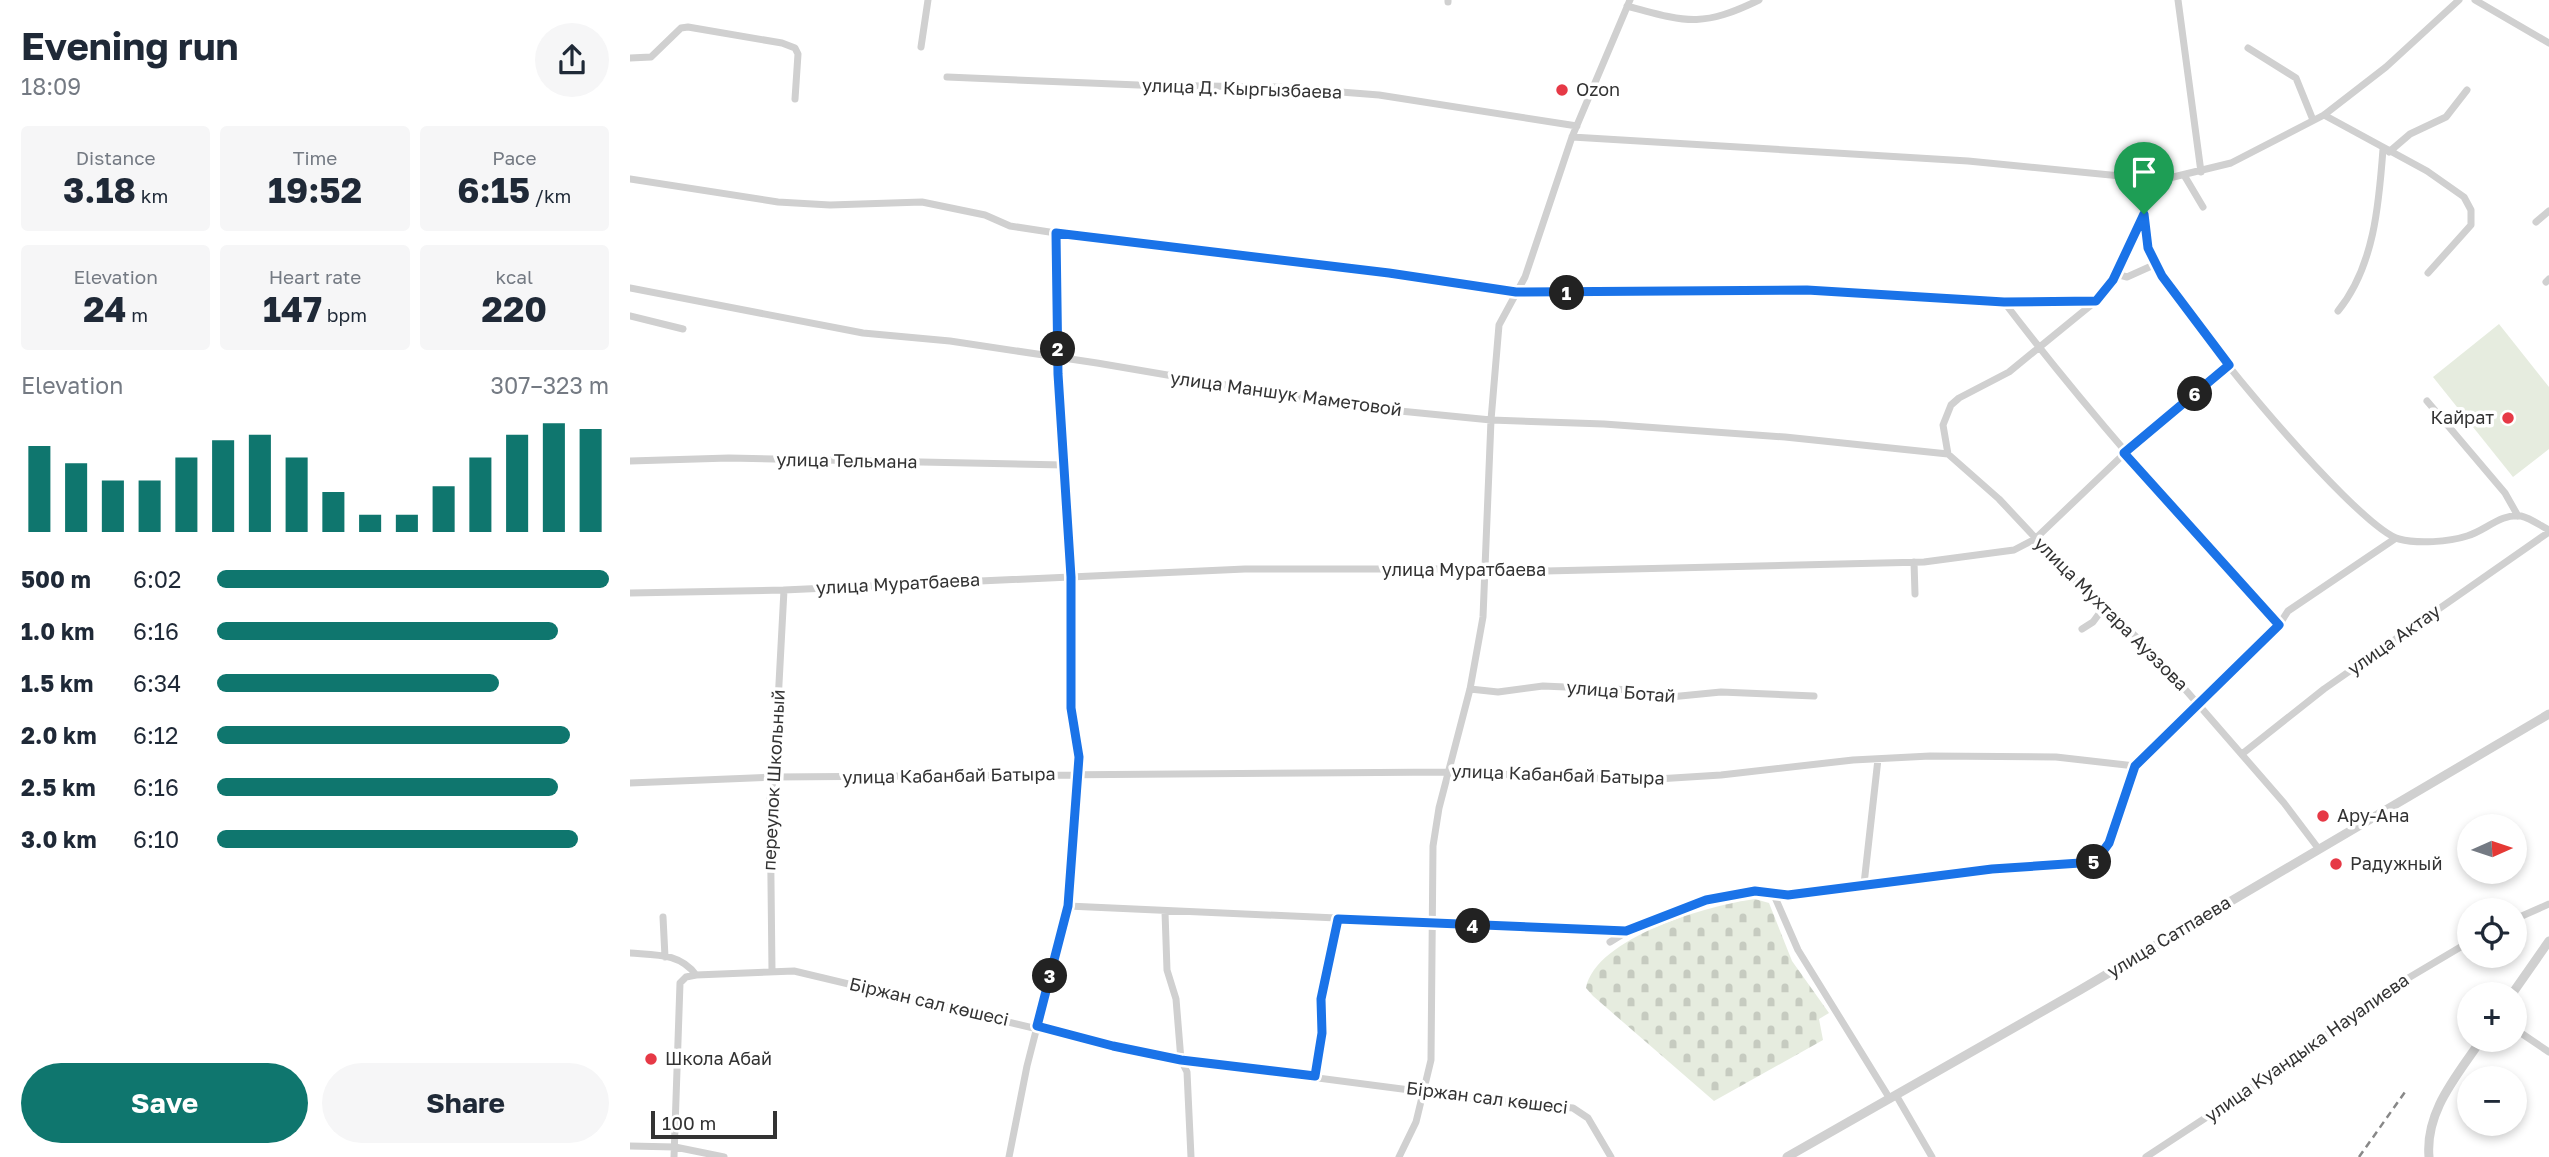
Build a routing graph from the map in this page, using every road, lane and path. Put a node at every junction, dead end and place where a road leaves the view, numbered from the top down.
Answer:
1 (928, 0) edge
2 (1759, 0) edge
3 (2178, 0) edge
4 (2459, 0) edge
5 (2475, 0) edge
6 (1628, 3) edge
7 (2549, 43) edge
8 (921, 47) dead end
9 (2248, 48) dead end
10 (630, 58) edge
11 (947, 77) dead end
12 (2466, 90) dead end
13 (795, 99) dead end
14 (2324, 115) junction
15 (2313, 120) junction
16 (1577, 126) junction
17 (1572, 136) junction
18 (2386, 151) junction
19 (2200, 172) junction
20 (2184, 175) junction
21 (630, 179) edge
22 (2146, 179) junction
23 (2203, 207) dead end
24 (2549, 211) edge
25 (2144, 214) junction
26 (2536, 222) dead end
27 (1056, 233) junction
28 (2156, 264) junction
29 (2428, 273) dead end
30 (2116, 274) junction
31 (630, 288) edge
32 (1516, 292) junction
33 (2096, 301) junction
34 (2004, 302) junction
35 (2338, 311) dead end
36 (630, 316) edge
37 (683, 329) dead end
38 (2039, 348) junction
39 (1058, 358) junction
40 (2229, 365) junction
41 (2427, 401) dead end
42 (1491, 420) junction
43 (2124, 453) junction
44 (1948, 454) junction
45 (630, 461) edge
46 (1064, 465) junction
47 (2518, 516) junction
48 (2549, 531) edge
49 (2396, 538) junction
50 (2035, 539) junction
51 (1914, 562) junction
52 (1485, 569) junction
53 (1071, 577) junction
54 (783, 590) junction
55 (630, 593) edge
56 (1915, 594) dead end
57 (2104, 607) junction
58 (2279, 625) junction
59 (2082, 629) dead end
60 (1470, 689) junction
61 (1814, 696) dead end
62 (2199, 703) junction
63 (2549, 714) edge
64 (2242, 754) junction
65 (1878, 759) junction
66 (2135, 766) junction
67 (1450, 772) junction
68 (1078, 774) junction
69 (774, 777) junction
70 (630, 783) edge
71 (2318, 848) junction
72 (1864, 884) junction
73 (1774, 895) junction
74 (2549, 904) edge
75 (1068, 906) junction
76 (1165, 912) junction
77 (2527, 914) edge
78 (663, 917) dead end
79 (1338, 919) junction
80 (1433, 925) junction
81 (1626, 931) junction
82 (2549, 941) edge
83 (1610, 942) dead end
84 (2457, 949) edge
85 (631, 953) edge
86 (665, 957) junction
87 (772, 971) junction
88 (696, 975) junction
89 (2520, 982) edge
90 (1037, 1026) junction
91 (2527, 1037) edge
92 (2473, 1052) edge
93 (2549, 1052) edge
94 (1181, 1060) junction
95 (1315, 1076) junction
96 (1426, 1090) junction
97 (1893, 1097) junction
98 (630, 1146) edge
99 (674, 1147) junction
100 (674, 1157) edge
101 (724, 1157) edge
102 (1009, 1157) edge
103 (1191, 1157) edge
104 (1399, 1157) edge
105 (1611, 1157) edge
106 (1787, 1157) edge
107 (1932, 1157) edge
108 (2146, 1157) edge
109 (2429, 1157) edge

1 - 8 street
2 - 6 street
3 - 19 street
4 - 14 street
5 - 7 street
6 - 16 street
9 - 15 street
10 - 13 street
11 - 16 street, улица Д. Кыргызбаева
12 - 18 street
14 - 15 street
14 - 18 street
15 - 19 street
16 - 17 street
17 - 22 street
17 - 32 street
18 - 29 street
18 - 35 street
19 - 20 street
20 - 22 street
20 - 23 street
21 - 27 street
22 - 25 street
24 - 26 street
25 - 28 street
25 - 30 street
27 - 32 street
27 - 39 street
28 - 30 street
28 - 40 street
30 - 33 street
31 - 39 street, улица Маншук Маметовой
32 - 34 street
32 - 42 street
33 - 34 street
33 - 38 street
34 - 38 street
36 - 37 street
38 - 43 street
38 - 44 street
39 - 42 street, улица Маншук Маметовой
39 - 46 street
40 - 43 street, улица Муратбаева
40 - 49 street
41 - 47 street
42 - 44 street, улица Маншук Маметовой
42 - 52 street
43 - 50 street, улица Муратбаева
43 - 58 street
44 - 50 street, улица Мухтара Ауэзова
45 - 46 street, улица Тельмана
46 - 53 street
47 - 48 street
47 - 49 street
48 - 64 street, улица Актау
49 - 58 street
50 - 51 street, улица Муратбаева
50 - 57 street, улица Мухтара Ауэзова
51 - 52 street, улица Муратбаева
51 - 56 street
52 - 53 street, улица Муратбаева
52 - 60 street
53 - 54 street, улица Муратбаева
53 - 68 street
54 - 55 street, улица Муратбаева
54 - 69 street, переулок Школьный
57 - 59 street
57 - 62 street, улица Мухтара Ауэзова
58 - 62 street
60 - 61 street, улица Ботай
60 - 67 street
62 - 64 street, улица Мухтара Ауэзова
62 - 66 street
63 - 71 street, улица Сатпаева
64 - 71 street, улица Мухтара Ауэзова
65 - 66 street, улица Кабанбай Батыра
65 - 67 street, улица Кабанбай Батыра
65 - 72 street
66 - 72 street
67 - 68 street, улица Кабанбай Батыра
67 - 80 street
68 - 69 street, улица Кабанбай Батыра
68 - 75 street
69 - 70 street, улица Кабанбай Батыра
69 - 87 street, переулок Школьный
71 - 97 street, улица Сатпаева
72 - 73 street
73 - 81 street
73 - 97 street
74 - 77 street
75 - 76 street
75 - 90 street
76 - 79 street
76 - 94 street
78 - 86 street
79 - 80 street
79 - 95 street
80 - 81 street
80 - 96 street
81 - 83 street
82 - 89 street
84 - 108 street, улица Куандыка Науалиева
85 - 86 street
86 - 88 street
87 - 88 street, Біржан сал көшесі
87 - 90 street, Біржан сал көшесі
88 - 99 street, Біржан сал көшесі
90 - 94 street, Біржан сал көшесі
90 - 102 street
91 - 93 street
92 - 109 street
94 - 95 street, Біржан сал көшесі
94 - 103 street
95 - 96 street, Біржан сал көшесі
96 - 104 street
96 - 105 street, Біржан сал көшесі
97 - 106 street, улица Сатпаева
97 - 107 street
98 - 99 street
99 - 100 street
99 - 101 street

